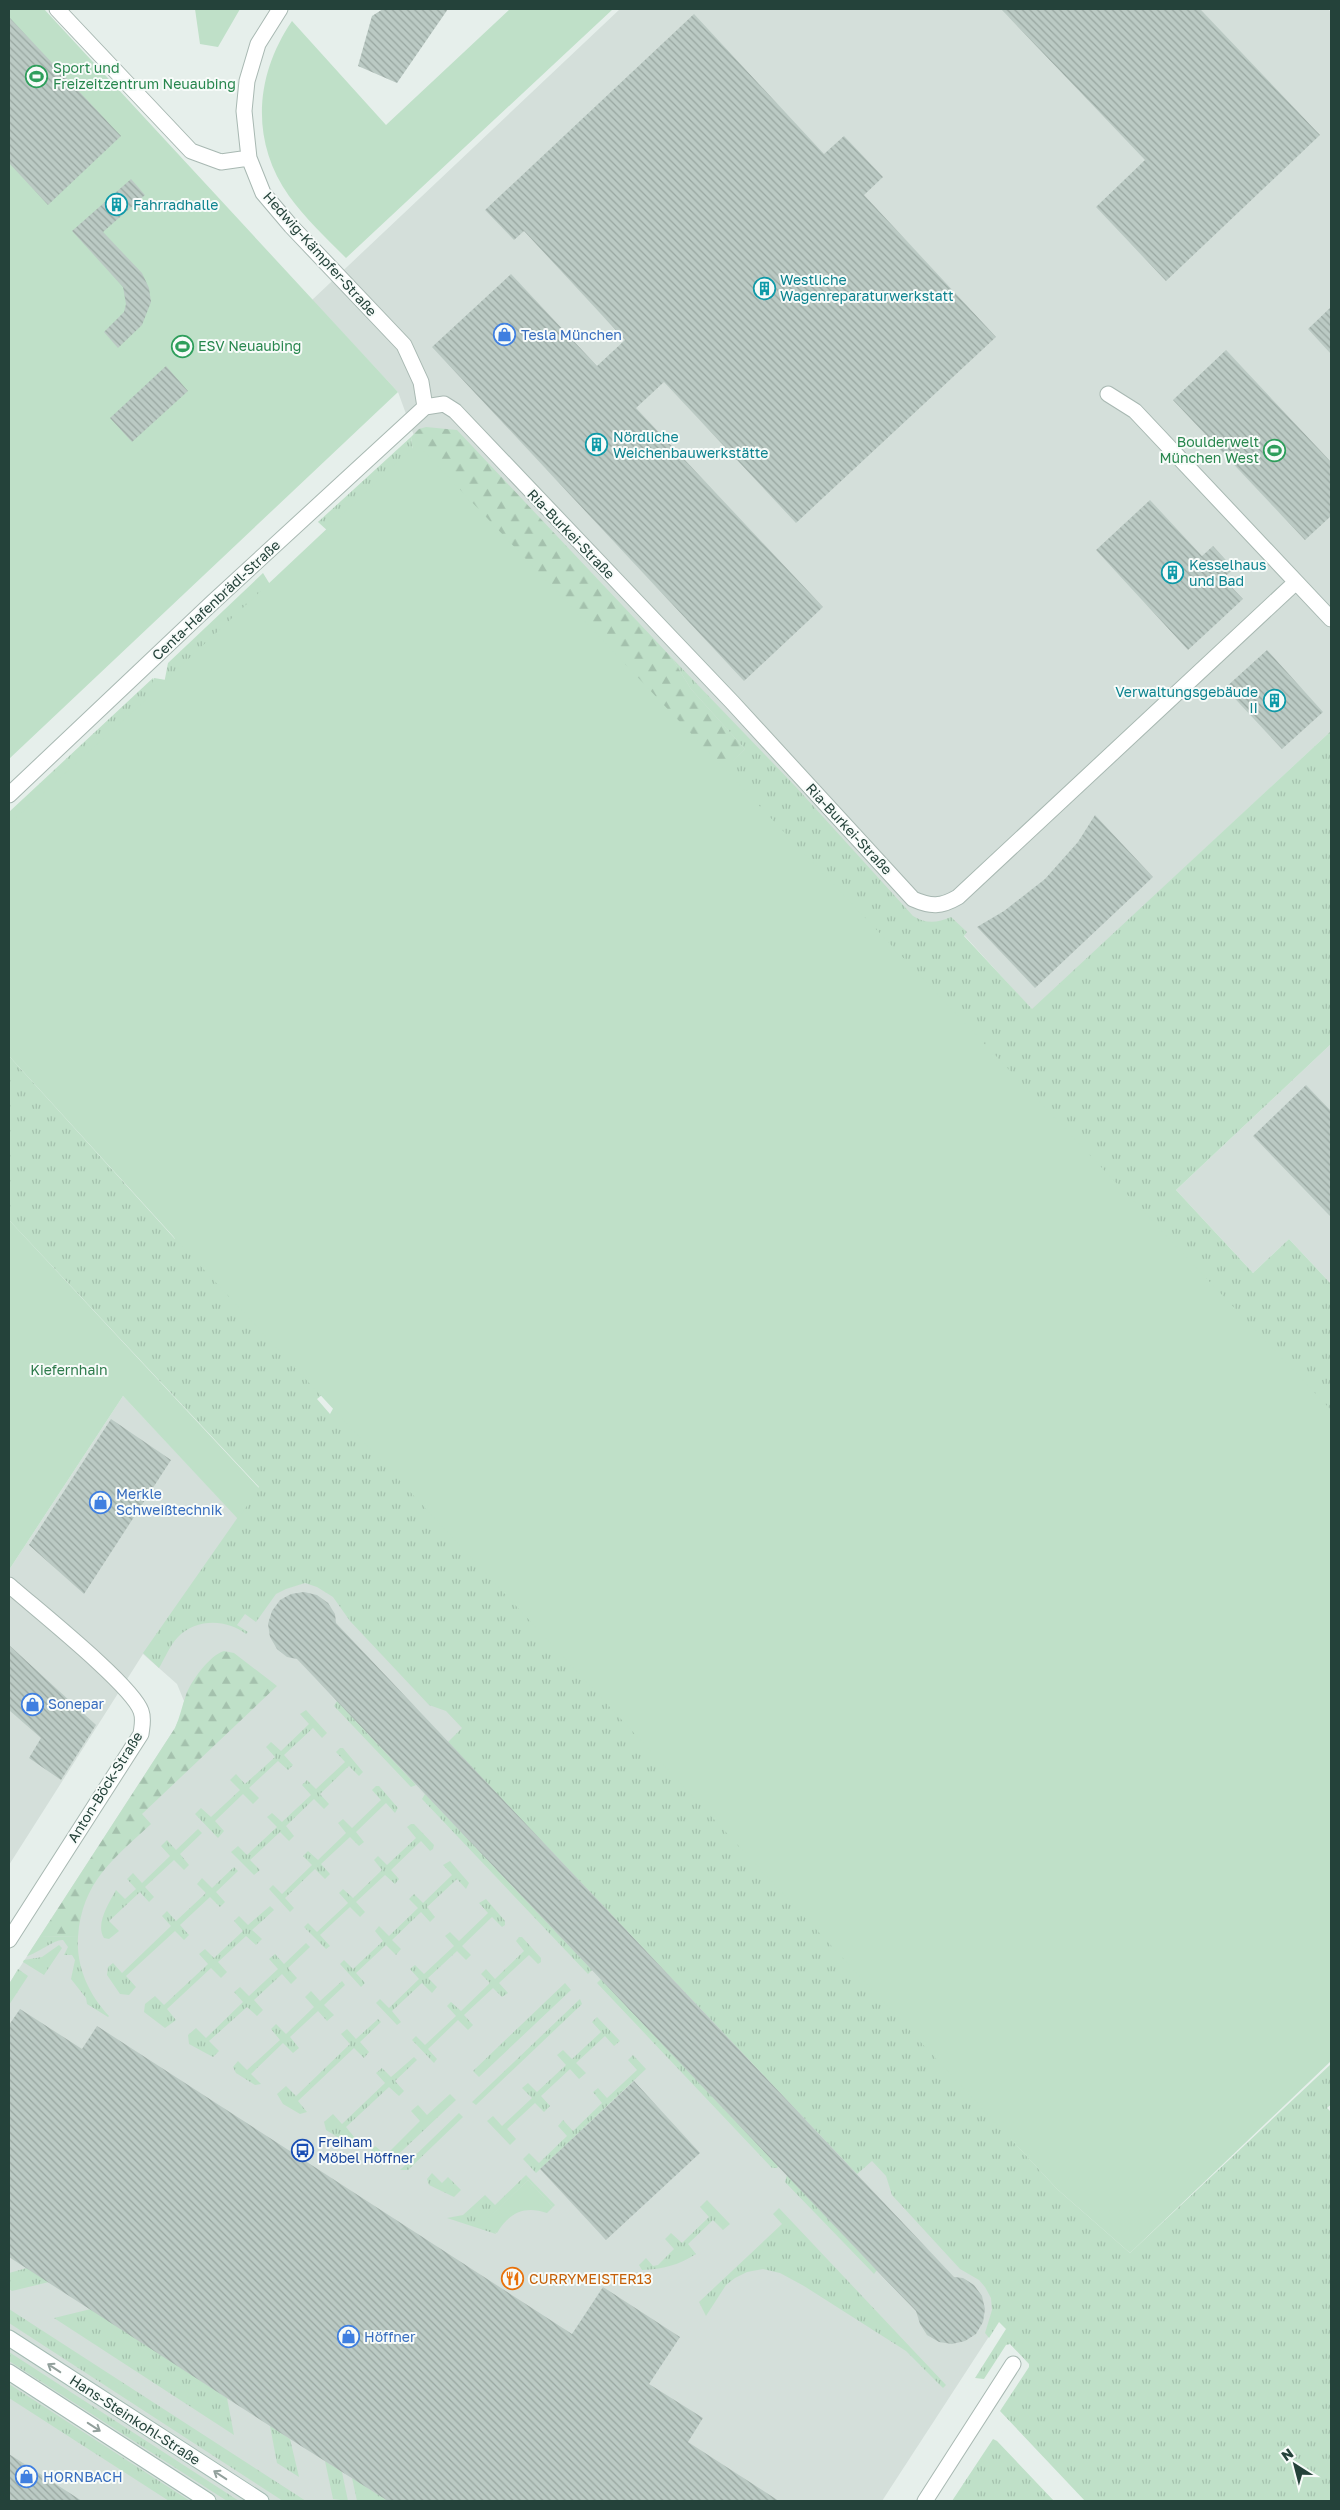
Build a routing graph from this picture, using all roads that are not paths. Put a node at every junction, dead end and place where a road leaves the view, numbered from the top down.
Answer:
1 (57, 9) edge
2 (280, 9) edge
3 (249, 158) junction
4 (1108, 394) dead end
5 (425, 407) junction
6 (1296, 582) junction
7 (1331, 619) edge
8 (9, 795) edge
9 (9, 1585) edge
10 (9, 1940) edge
11 (9, 2338) edge
12 (1014, 2364) dead end
13 (9, 2372) edge
14 (208, 2501) edge
15 (261, 2501) edge
16 (926, 2501) edge

1 - 3 street
2 - 3 street, Hedwig-Kämpfer-Straße
3 - 5 street, Hedwig-Kämpfer-Straße
4 - 6 street
5 - 6 street, Ria-Burkei-Straße
5 - 8 street, Centa-Hafenbrädl-Straße
6 - 7 street
9 - 10 street, Anton-Böck-Straße
15 -> 11 street, Hans-Steinkohl-Straße
12 - 16 street
13 -> 14 street, Hans-Steinkohl-Straße

